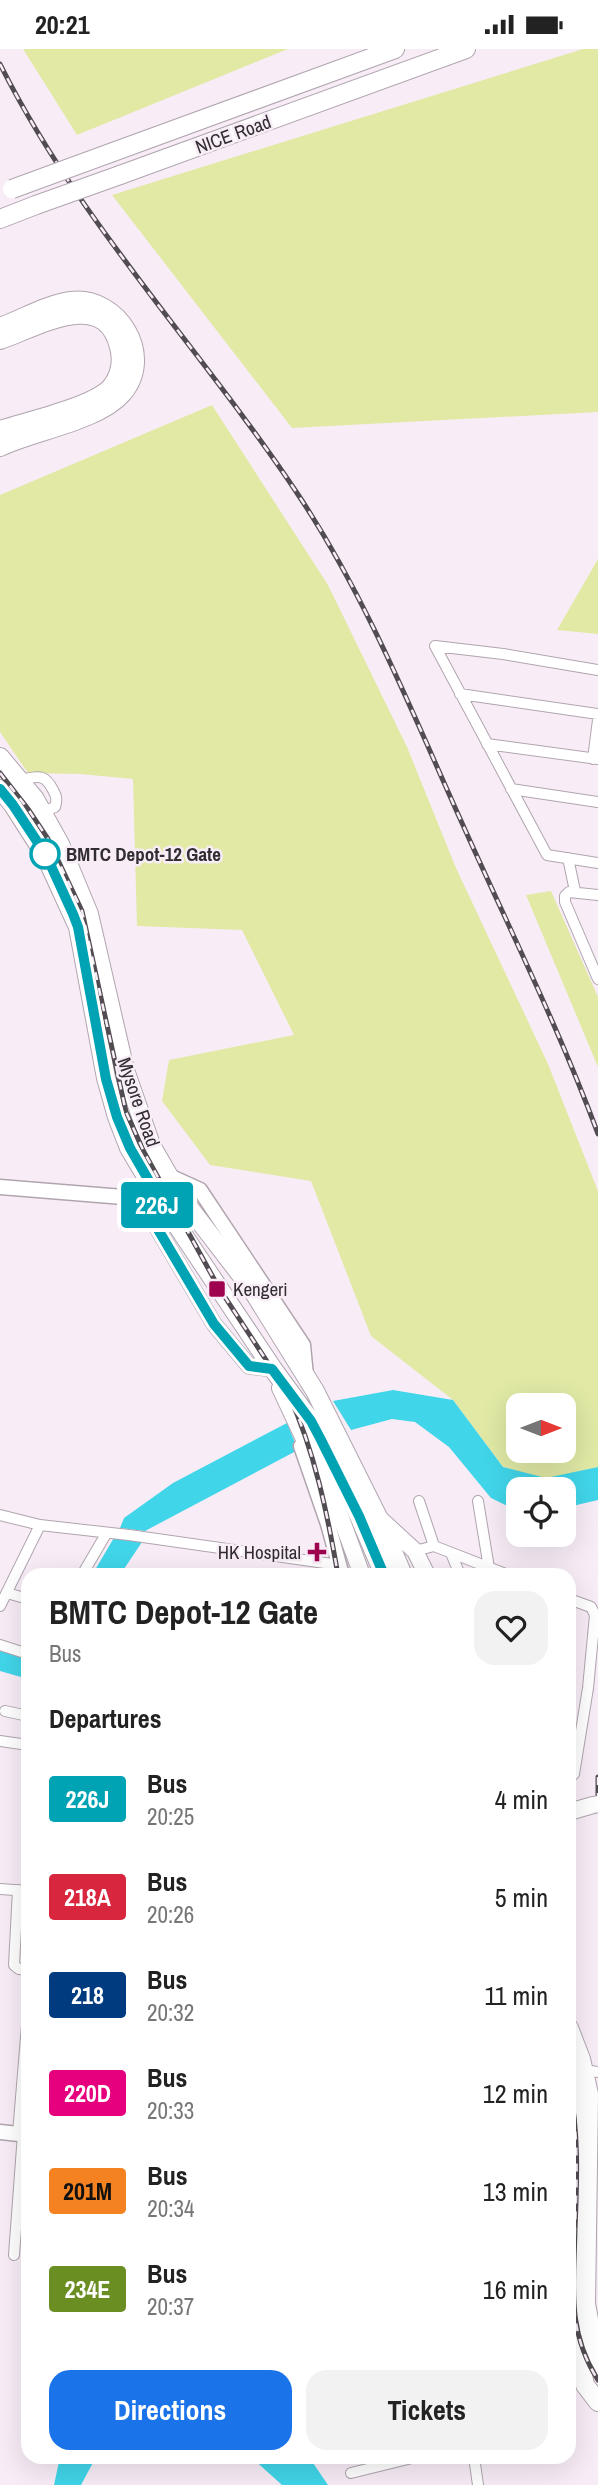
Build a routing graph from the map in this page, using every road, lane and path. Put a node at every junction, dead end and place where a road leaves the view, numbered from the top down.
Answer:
1 (395, 49) edge
2 (466, 49) edge
3 (6, 191) edge
4 (0, 219) edge
5 (0, 327) edge
6 (0, 340) edge
7 (0, 430) edge
8 (0, 447) edge
9 (598, 670) edge
10 (460, 694) junction
11 (598, 714) edge
12 (598, 720) edge
13 (487, 744) junction
14 (0, 757) edge
15 (596, 759) edge
16 (0, 789) edge
17 (511, 789) junction
18 (598, 802) edge
19 (13, 805) junction
20 (38, 805) junction
21 (568, 858) junction
22 (598, 863) edge
23 (575, 891) junction
24 (598, 895) edge
25 (598, 979) edge
26 (0, 1187) edge
27 (160, 1200) junction
28 (308, 1421) junction
29 (329, 1436) junction
30 (419, 1501) dead end
31 (478, 1501) dead end
32 (0, 1515) edge
33 (378, 1517) junction
34 (40, 1525) junction
35 (106, 1534) junction
36 (433, 1546) junction
37 (415, 1551) junction
38 (451, 1553) junction
39 (86, 1568) edge
40 (328, 1568) edge
41 (339, 1568) edge
42 (359, 1568) edge
43 (381, 1568) edge
44 (400, 1568) edge
45 (424, 1568) edge
46 (457, 1568) edge
47 (489, 1568) joint
48 (7, 1593) junction
49 (21, 1597) edge
50 (576, 1602) edge
51 (0, 1605) edge
52 (0, 1645) edge
53 (21, 1652) edge
54 (5, 1711) dead end
55 (21, 1714) edge
56 (0, 1741) edge
57 (21, 1744) edge
58 (576, 1767) edge
59 (0, 1889) edge
60 (21, 1891) edge
61 (21, 1907) edge
62 (21, 1969) edge
63 (576, 2050) edge
64 (583, 2072) edge
65 (594, 2099) edge
66 (0, 2132) edge
67 (21, 2134) edge
68 (21, 2161) edge
69 (593, 2175) edge
70 (14, 2255) dead end
71 (598, 2366) edge
72 (576, 2368) edge
73 (598, 2402) edge
74 (388, 2464) edge
75 (475, 2464) edge
76 (351, 2473) dead end
77 (478, 2485) edge

1 - 3 highway, NICE Road, bridge
2 - 4 highway, NICE Road, bridge
5 - 8 highway
6 - 7 highway
9 - 10 street
10 - 11 street
10 - 13 street
12 - 15 street
13 - 15 street
13 - 17 street
14 - 20 highway, Mysore Road
16 - 19 highway, Mysore Road
17 - 18 street
17 - 21 street
19 - 20 highway
19 - 27 highway, Mysore Road
20 - 28 highway, Mysore Road
21 - 22 street
21 - 23 street
23 - 24 street
23 - 25 street
26 - 27 street
27 - 28 highway, Mysore Road
28 - 29 highway, Mysore Road
28 - 41 street
28 - 42 main road
29 - 33 highway, Mysore Road
29 - 43 highway, Mysore Road
30 - 36 street
31 - 47 street
32 - 34 street
33 - 37 main road
33 - 44 highway, Mysore Road
34 - 35 street
34 - 48 street
35 - 39 street
35 - 40 street
36 - 37 street
36 - 38 street
37 - 45 main road
38 - 46 street
38 - 47 street
48 - 49 street
48 - 51 street
50 - 58 street
52 - 53 street
54 - 55 street
56 - 57 street
59 - 60 street
61 - 62 street
63 - 64 highway
64 - 65 highway
65 - 69 highway
66 - 67 street
68 - 70 street
69 - 71 highway
72 - 73 highway
74 - 76 street
75 - 77 street

